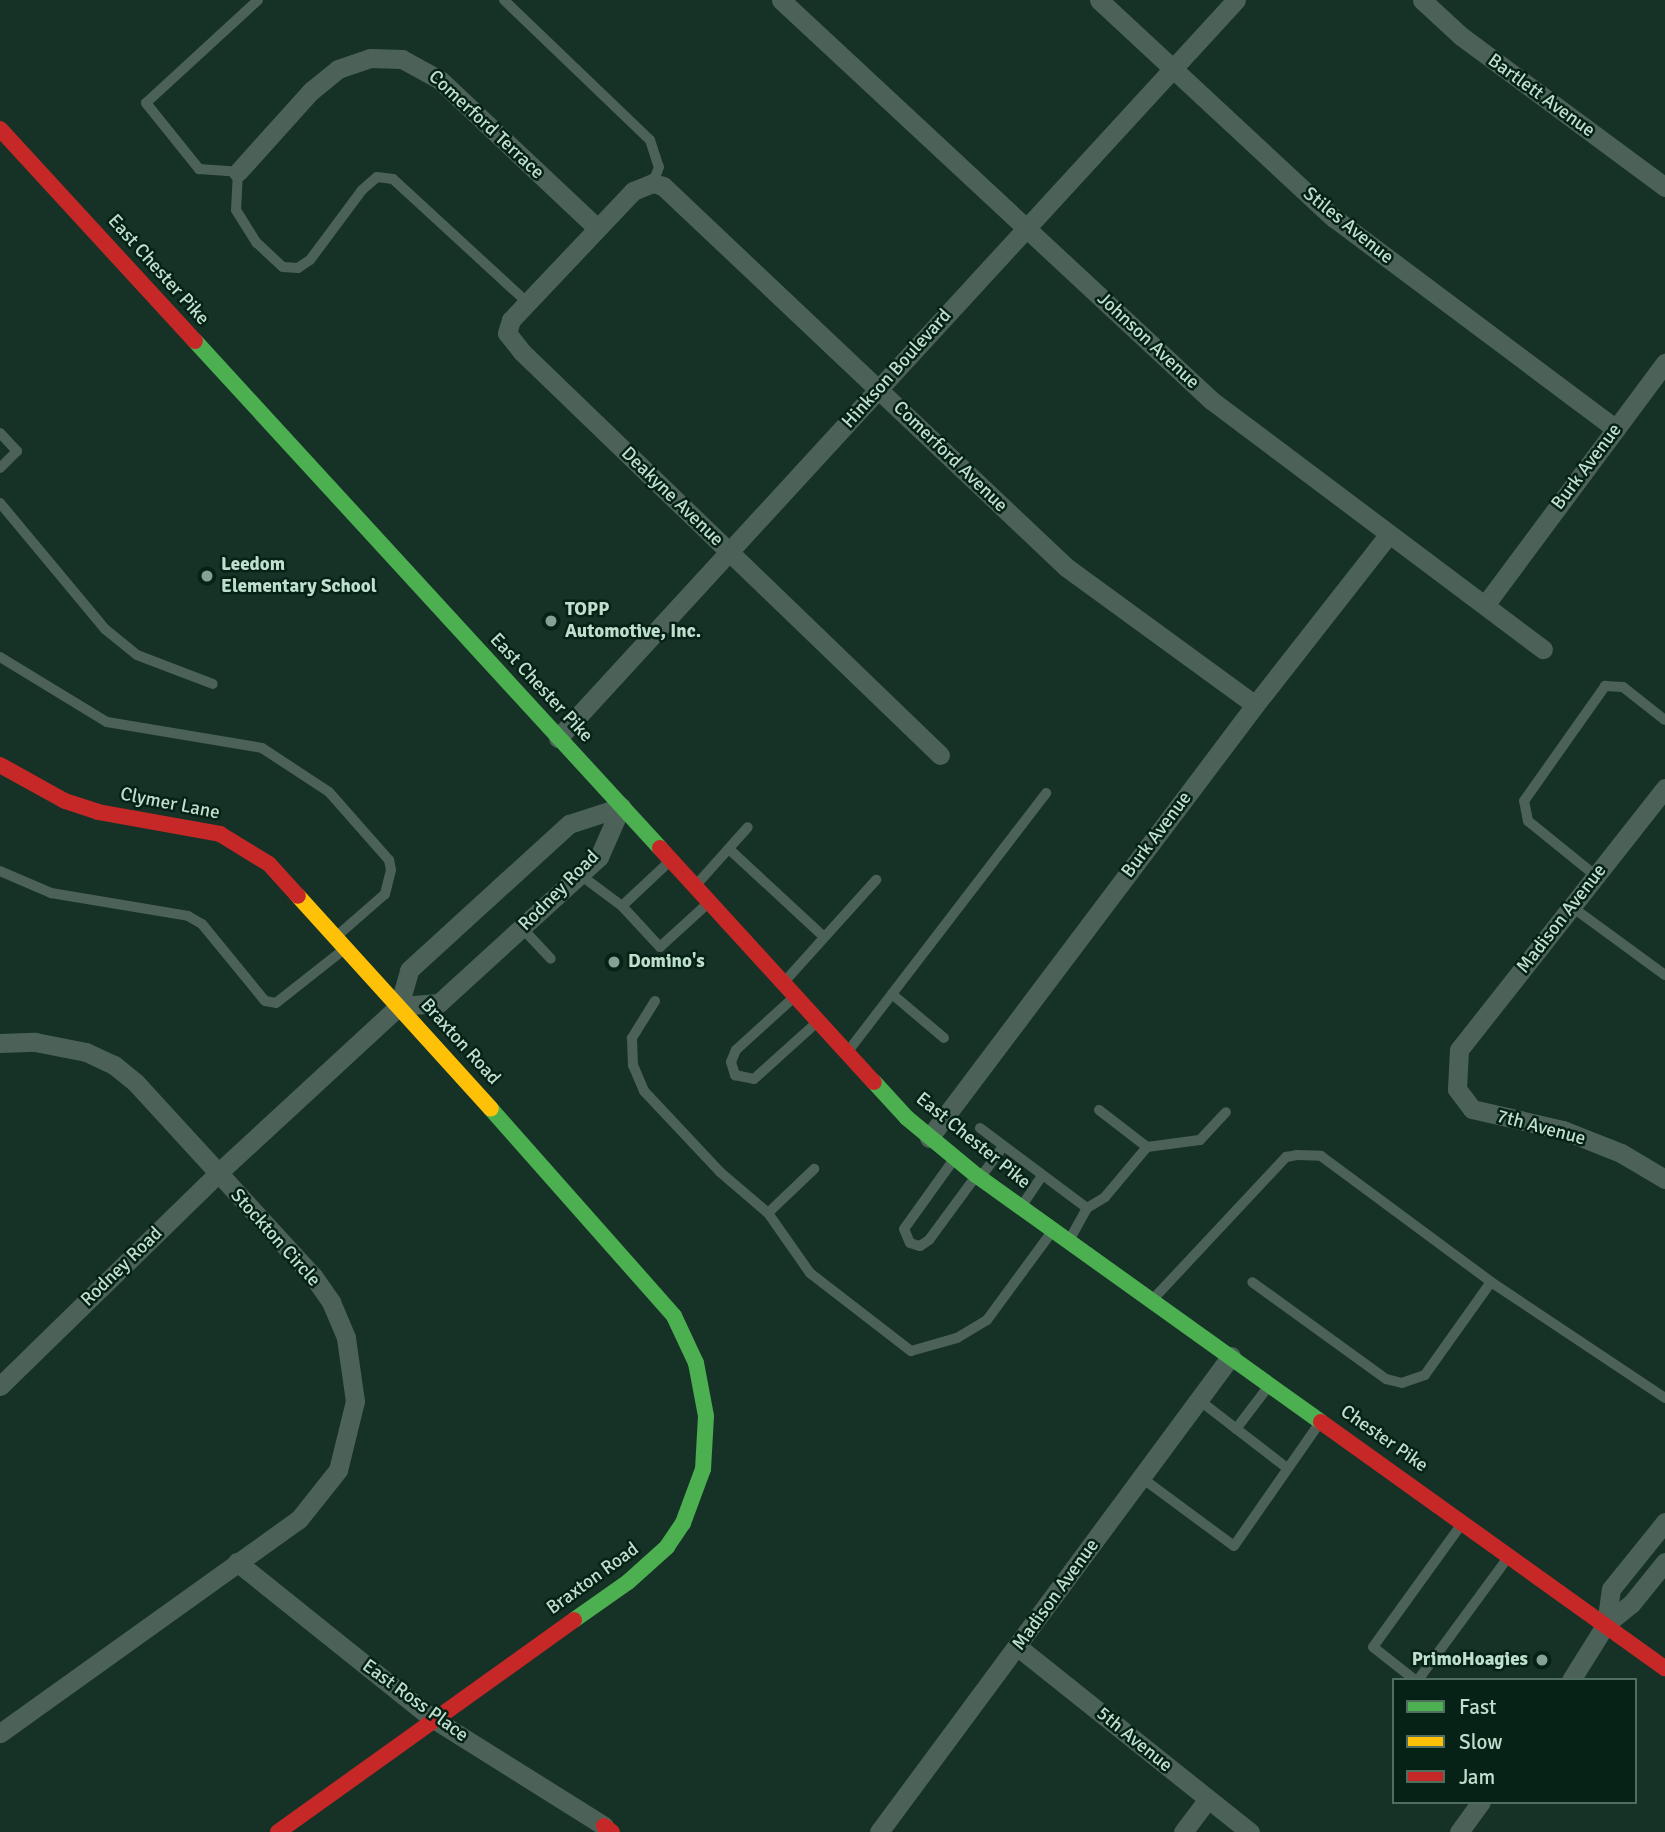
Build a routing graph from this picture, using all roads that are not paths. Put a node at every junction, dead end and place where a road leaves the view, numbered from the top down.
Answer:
1 (258, 0) edge
2 (504, 0) edge
3 (781, 0) edge
4 (1099, 0) edge
5 (1236, 0) edge
6 (1422, 0) edge
7 (1175, 70) junction
8 (0, 129) edge
9 (238, 172) junction
10 (653, 183) junction
11 (1665, 187) edge
12 (596, 227) junction
13 (1026, 228) junction
14 (528, 303) junction
15 (1665, 363) edge
16 (879, 389) junction
17 (1616, 429) junction
18 (0, 433) edge
19 (0, 468) edge
20 (0, 503) edge
21 (1389, 534) junction
22 (730, 553) junction
23 (1485, 605) junction
24 (1543, 649) dead end
25 (0, 656) edge
26 (213, 684) dead end
27 (1255, 705) junction
28 (1665, 720) edge
29 (558, 738) junction
30 (940, 755) dead end
31 (0, 765) edge
32 (1046, 793) dead end
33 (1663, 795) edge
34 (621, 807) junction
35 (748, 827) dead end
36 (729, 849) junction
37 (671, 861) junction
38 (0, 871) edge
39 (579, 874) junction
40 (1596, 876) junction
41 (876, 880) dead end
42 (695, 887) junction
43 (709, 903) junction
44 (622, 906) junction
45 (1572, 907) junction
46 (522, 928) junction
47 (824, 937) junction
48 (341, 942) junction
49 (551, 959) dead end
50 (1665, 975) edge
51 (783, 984) junction
52 (892, 994) junction
53 (795, 996) junction
54 (654, 1001) dead end
55 (399, 1006) junction
56 (818, 1022) junction
57 (944, 1038) dead end
58 (0, 1043) edge
59 (1459, 1050) joint
60 (847, 1053) junction
61 (1099, 1110) dead end
62 (1226, 1112) dead end
63 (980, 1128) dead end
64 (929, 1138) junction
65 (1003, 1146) junction
66 (1147, 1147) junction
67 (954, 1158) junction
68 (814, 1169) dead end
69 (218, 1174) junction
70 (1042, 1175) junction
71 (978, 1176) junction
72 (1665, 1179) edge
73 (1021, 1207) junction
74 (1087, 1208) junction
75 (768, 1213) junction
76 (1054, 1230) junction
77 (1073, 1243) junction
78 (1252, 1282) dead end
79 (1491, 1282) junction
80 (1152, 1300) junction
81 (1231, 1356) junction
82 (1270, 1384) junction
83 (0, 1386) edge
84 (1665, 1398) edge
85 (1199, 1400) junction
86 (1321, 1421) junction
87 (1236, 1429) junction
88 (1287, 1468) junction
89 (1142, 1478) junction
90 (1464, 1522) junction
91 (1665, 1522) edge
92 (1510, 1555) junction
93 (237, 1562) junction
94 (1665, 1562) edge
95 (1606, 1624) junction
96 (1018, 1647) junction
97 (1665, 1668) edge
98 (1413, 1678) edge
99 (1418, 1678) edge
100 (1572, 1678) edge
101 (432, 1718) junction
102 (0, 1733) edge
103 (1208, 1799) junction
104 (1480, 1804) edge
105 (608, 1829) edge
106 (278, 1832) edge
107 (879, 1832) edge
108 (1183, 1832) edge
109 (1250, 1832) edge
110 (1460, 1832) edge

1 - 9 lane
2 - 10 lane
3 - 13 street, Johnson Avenue
4 - 7 street, Stiles Avenue
5 - 7 street, Hinkson Boulevard
6 - 11 street, Bartlett Avenue
7 - 13 street, Hinkson Boulevard
7 - 17 street, Stiles Avenue
8 - 29 main road, East Chester Pike
9 - 12 street, Comerford Terrace
9 - 14 lane
10 - 12 street
10 - 16 street, Comerford Avenue
12 - 14 street, Deakyne Avenue
13 - 16 street, Hinkson Boulevard
13 - 21 street, Johnson Avenue
14 - 22 street, Deakyne Avenue
15 - 17 street, Burk Avenue
16 - 22 street, Hinkson Boulevard
16 - 27 street, Comerford Avenue
17 - 23 street, Burk Avenue
18 - 19 lane
20 - 26 lane
21 - 23 street, Johnson Avenue
21 - 27 street, Burk Avenue
22 - 29 street, Hinkson Boulevard
22 - 30 street, Deakyne Avenue
23 - 24 street, Johnson Avenue
25 - 48 lane
27 - 64 street, Burk Avenue
28 - 40 lane
29 - 34 main road, East Chester Pike
31 - 48 main road, Clymer Lane
32 - 52 lane
33 - 40 street, Madison Avenue
34 - 37 main road, East Chester Pike
34 - 39 street, Rodney Road
34 - 55 street, Rodney Road
35 - 36 lane
36 - 42 lane
36 - 47 lane
37 - 42 main road, East Chester Pike
37 - 44 lane
38 - 48 lane
39 - 44 lane
39 - 46 street, Rodney Road
40 - 45 street, Madison Avenue
41 - 47 lane
42 - 43 main road, East Chester Pike
43 - 44 lane
43 - 51 main road, East Chester Pike
45 - 50 lane
45 - 59 street, Madison Avenue
46 - 49 lane
46 - 55 street, Rodney Road
47 - 51 lane
48 - 55 main road, Clymer Lane
51 - 53 main road, East Chester Pike
52 - 57 lane
52 - 60 lane
53 - 56 main road, East Chester Pike
53 - 56 lane
54 - 75 lane
55 - 69 street, Rodney Road
55 - 101 main road, Braxton Road
56 - 60 main road, East Chester Pike
58 - 69 street, Stockton Circle
59 - 72 street, 7th Avenue
60 - 64 main road, East Chester Pike
61 - 66 lane
62 - 66 lane
63 - 65 lane
64 - 67 main road, East Chester Pike
65 - 70 lane
65 - 71 lane
66 - 74 lane
67 - 71 main road, East Chester Pike
67 - 71 lane
68 - 75 lane
69 - 83 street, Rodney Road
69 - 93 street, Stockton Circle
70 - 73 lane
70 - 74 lane
71 - 73 main road, East Chester Pike
73 - 76 main road, East Chester Pike
74 - 77 lane
75 - 76 lane
76 - 77 main road, East Chester Pike
77 - 80 main road, Chester Pike
78 - 79 lane
79 - 80 lane
79 - 84 lane
80 - 81 main road, Chester Pike
81 - 82 main road, Chester Pike
81 - 85 street, Madison Avenue
82 - 86 main road, Chester Pike
82 - 87 lane
85 - 87 lane
85 - 89 street, Madison Avenue
86 - 88 lane
86 - 90 main road, Chester Pike
87 - 88 lane
88 - 89 lane
89 - 96 street, Madison Avenue
90 - 92 main road, Chester Pike
90 - 98 lane
91 - 95 street
92 - 95 main road, Chester Pike
92 - 99 lane
93 - 101 street, East Ross Place
93 - 102 street, Stockton Circle
94 - 95 street
95 - 97 main road, Chester Pike
95 - 100 street
96 - 103 street, 5th Avenue
96 - 107 street, Madison Avenue
101 - 105 street, East Ross Place
101 - 106 main road, Braxton Road
103 - 108 street
103 - 109 street, 5th Avenue
104 - 110 street

